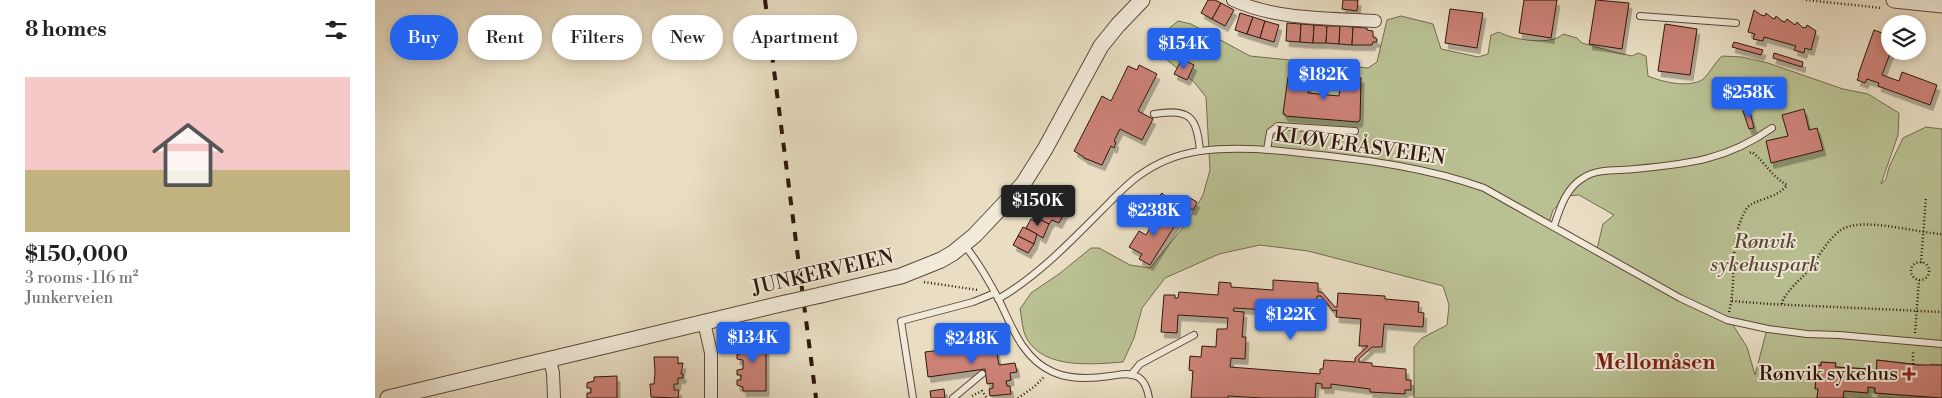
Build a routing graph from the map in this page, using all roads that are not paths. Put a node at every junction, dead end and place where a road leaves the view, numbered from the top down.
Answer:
1 (1143, 0) edge
2 (1233, 0) edge
3 (1890, 4) edge
4 (1942, 5) edge
5 (1640, 16) dead end
6 (1375, 21) dead end
7 (1736, 23) dead end
8 (1154, 114) dead end
9 (1771, 128) dead end
10 (1355, 131) dead end
11 (1267, 150) junction
12 (1200, 151) junction
13 (1554, 226) junction
14 (964, 245) junction
15 (995, 296) junction
16 (704, 322) junction
17 (1194, 335) dead end
18 (1942, 344) edge
19 (550, 360) junction
20 (982, 374) dead end
21 (1131, 375) junction
22 (388, 398) edge
23 (554, 398) edge
24 (711, 398) edge
25 (913, 398) edge
26 (953, 398) edge
27 (1149, 398) edge

1 - 14 street, JUNKERVEIEN
2 - 6 street
3 - 4 street
5 - 7 lane
8 - 12 lane
9 - 13 lane
10 - 11 lane
11 - 12 lane, KLØVERÅSVEIEN
11 - 13 lane, KLØVERÅSVEIEN
12 - 15 lane, KLØVERÅSVEIEN
13 - 18 lane, KLØVERÅSVEIEN
14 - 15 lane
14 - 16 street, JUNKERVEIEN, bridge
15 - 21 lane
15 - 25 lane, KLØVERÅSVEIEN
16 - 19 street, JUNKERVEIEN
16 - 24 street
17 - 21 lane
19 - 22 street, JUNKERVEIEN
19 - 23 street
20 - 26 lane
21 - 27 lane

